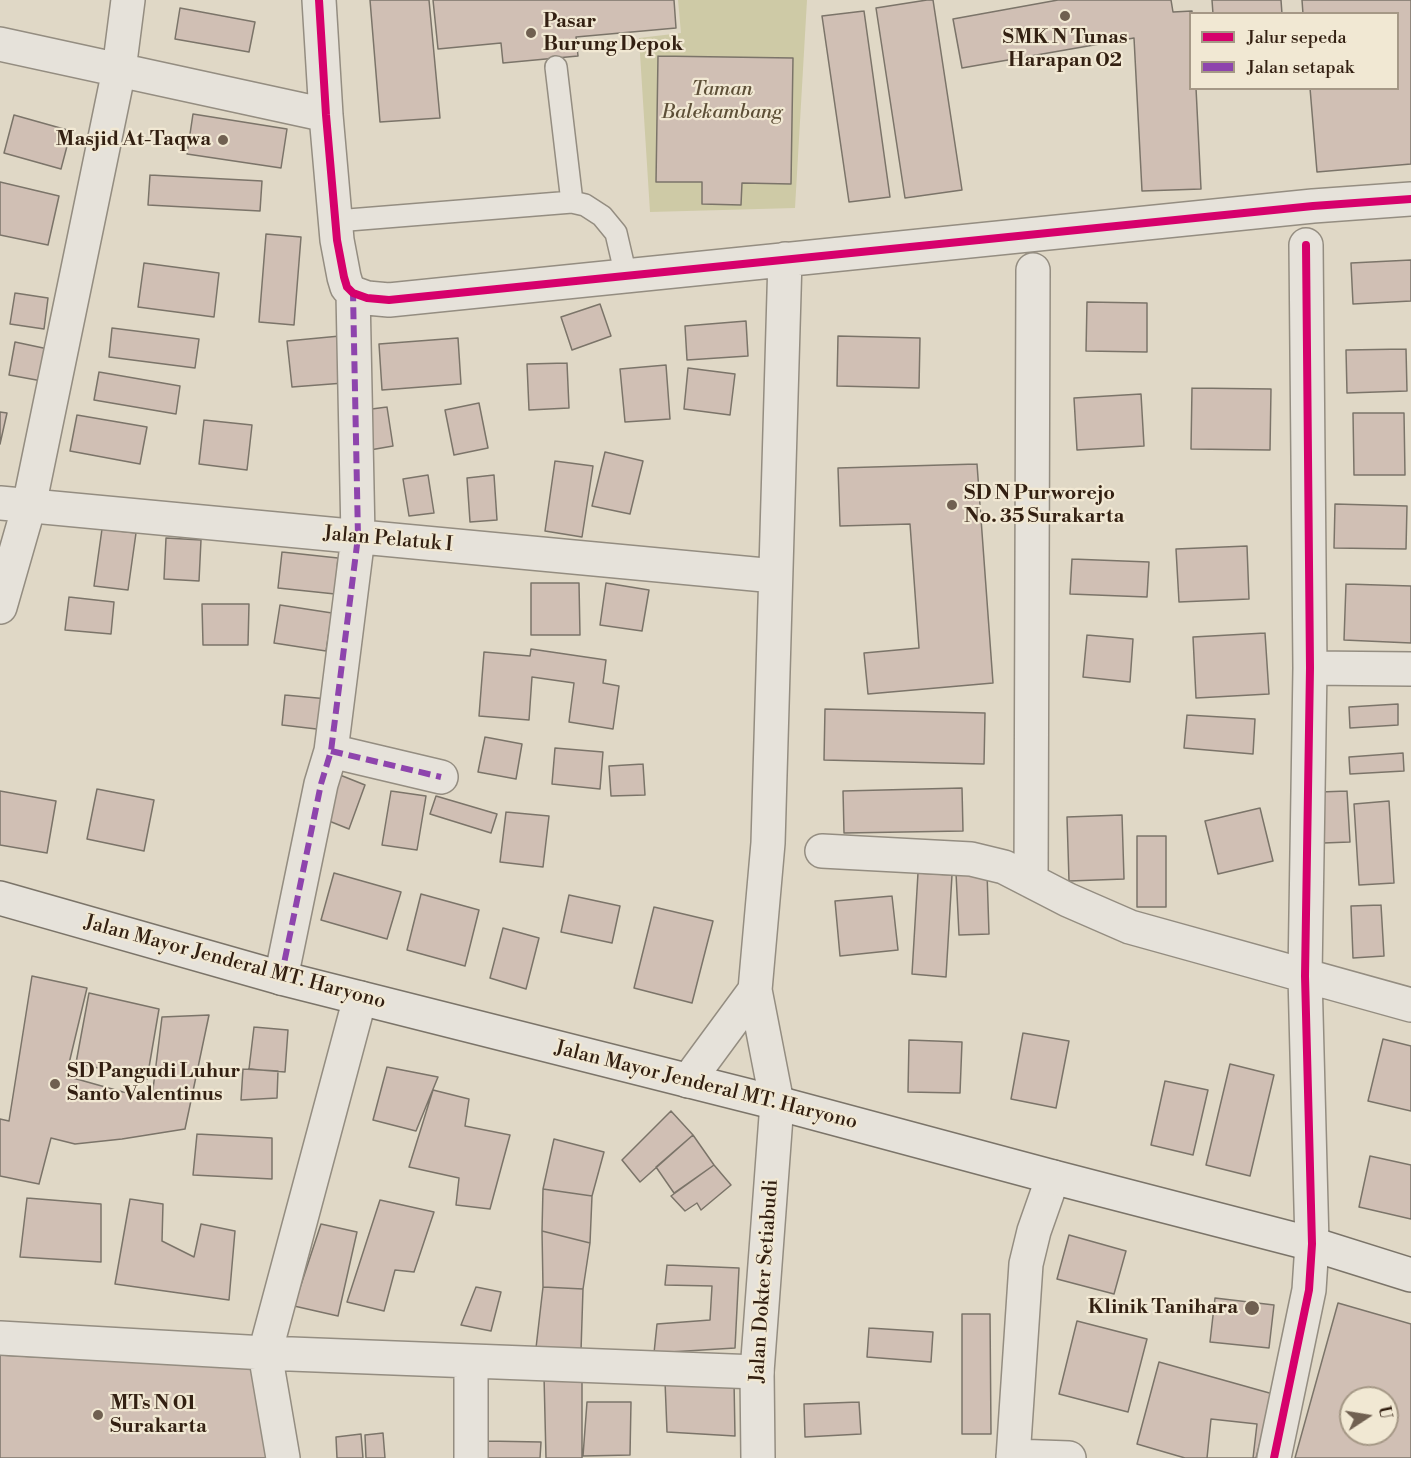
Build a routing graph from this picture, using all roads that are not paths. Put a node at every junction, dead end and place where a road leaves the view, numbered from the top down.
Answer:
1 (128, 0) edge
2 (319, 0) edge
3 (0, 44) edge
4 (556, 67) dead end
5 (119, 70) junction
6 (326, 115) junction
7 (1411, 199) edge
8 (572, 202) junction
9 (336, 221) junction
10 (1306, 244) dead end
11 (785, 259) junction
12 (1033, 270) dead end
13 (626, 276) junction
14 (353, 293) junction
15 (15, 504) edge
16 (358, 537) junction
17 (775, 576) junction
18 (0, 607) edge
19 (1310, 668) junction
20 (1411, 669) edge
21 (331, 751) junction
22 (441, 777) dead end
23 (822, 851) dead end
24 (1031, 881) junction
25 (0, 898) edge
26 (1305, 976) junction
27 (281, 978) junction
28 (755, 990) junction
29 (360, 998) junction
30 (1411, 1005) edge
31 (688, 1081) junction
32 (777, 1103) junction
33 (1053, 1177) junction
34 (1312, 1244) junction
35 (1411, 1275) edge
36 (0, 1338) edge
37 (265, 1353) junction
38 (471, 1362) junction
39 (757, 1372) junction
40 (1013, 1457) edge
41 (283, 1458) edge
42 (471, 1458) edge
43 (758, 1458) edge
44 (1069, 1458) edge
45 (1274, 1458) edge

1 - 5 street
2 - 6 street
3 - 5 street
4 - 8 lane
5 - 6 street
5 - 15 street
6 - 9 street
7 - 11 street
8 - 9 lane
8 - 13 lane
9 - 14 street
10 - 19 street
11 - 13 street
11 - 17 street, Jalan Dokter Setiabudi
12 - 24 street
13 - 14 street
14 - 16 street
15 - 16 street, Jalan Pelatuk I
15 - 18 street
16 - 17 street, Jalan Pelatuk I
16 - 21 street
17 - 28 street, Jalan Dokter Setiabudi
19 - 20 street
19 - 26 street
21 - 22 street
21 - 27 street
23 - 24 street
24 - 26 street
25 - 27 street, Jalan Mayor Jenderal MT. Haryono
26 - 30 street
26 - 34 street
27 - 29 street, Jalan Mayor Jenderal MT. Haryono
28 - 31 street
28 - 32 street, Jalan Dokter Setiabudi
29 - 31 street, Jalan Mayor Jenderal MT. Haryono
29 - 37 street
31 - 32 street, Jalan Mayor Jenderal MT. Haryono
32 - 33 street, Jalan Mayor Jenderal MT. Haryono
32 - 39 street, Jalan Dokter Setiabudi
33 - 34 street, Jalan Mayor Jenderal MT. Haryono
33 - 40 street
34 - 35 street, Jalan Mayor Jenderal MT. Haryono
34 - 45 street
36 - 37 street
37 - 38 street
37 - 41 street
38 - 39 street
38 - 42 street
39 - 43 street, Jalan Dokter Setiabudi
40 - 44 street

